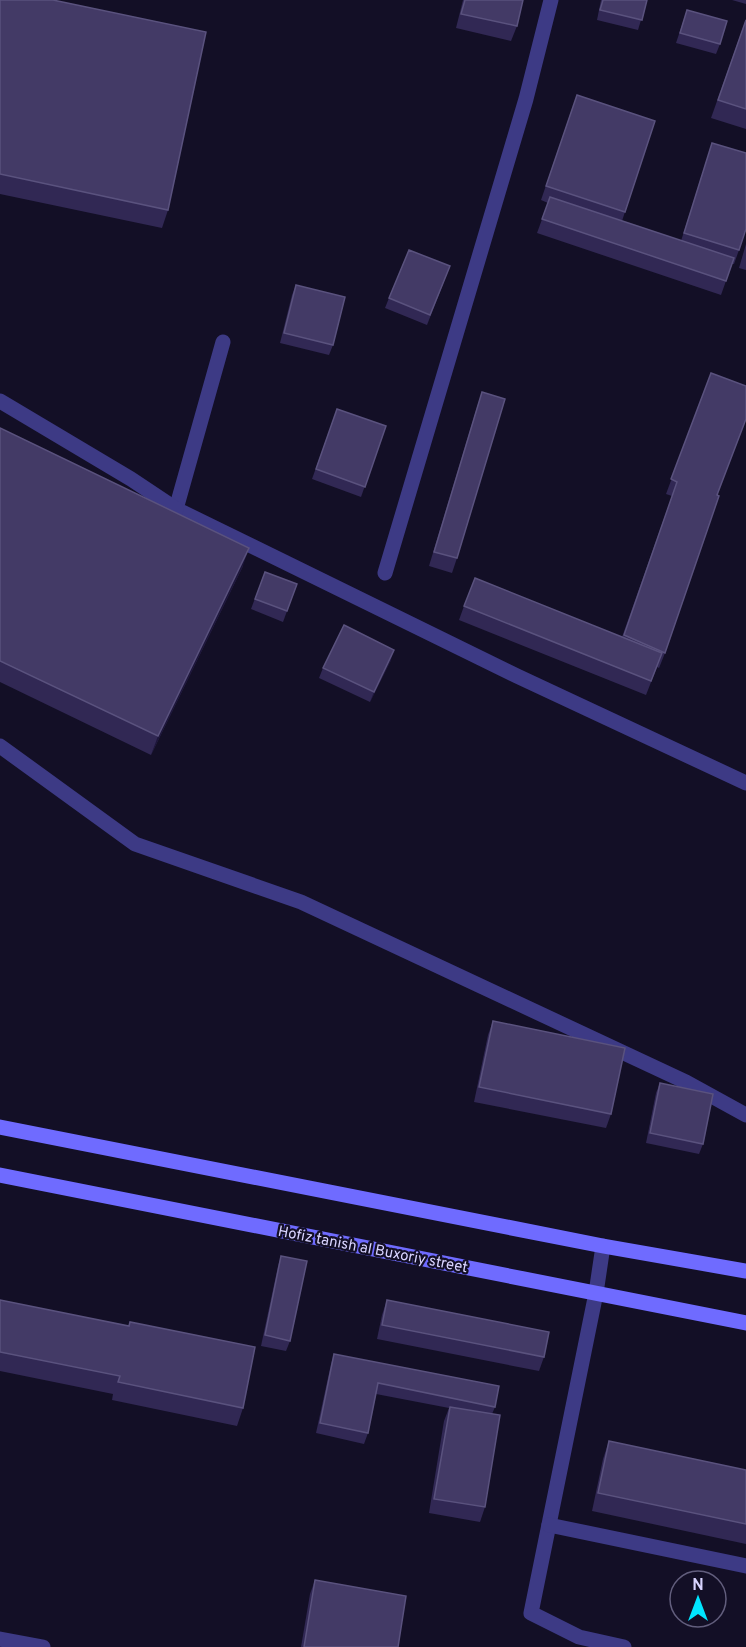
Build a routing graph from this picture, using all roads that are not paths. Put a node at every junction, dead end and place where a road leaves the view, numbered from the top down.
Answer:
1 (551, 0) edge
2 (223, 342) dead end
3 (0, 401) edge
4 (176, 509) junction
5 (385, 573) dead end
6 (0, 746) edge
7 (746, 783) edge
8 (746, 1114) edge
9 (0, 1127) edge
10 (0, 1175) edge
11 (603, 1246) junction
12 (746, 1271) edge
13 (596, 1293) junction
14 (746, 1323) edge
15 (549, 1526) junction
16 (746, 1566) edge
17 (0, 1639) edge
18 (43, 1647) edge
19 (624, 1647) edge

1 - 5 street
2 - 4 street
3 - 4 street
4 - 7 street
6 - 8 street
9 - 11 main road
10 - 13 main road, Hofiz tanish al Buxoriy street
11 - 12 main road
11 - 13 street
13 - 14 main road, Hofiz tanish al Buxoriy street
13 - 15 street
15 - 16 street
15 - 19 street
17 - 18 street

